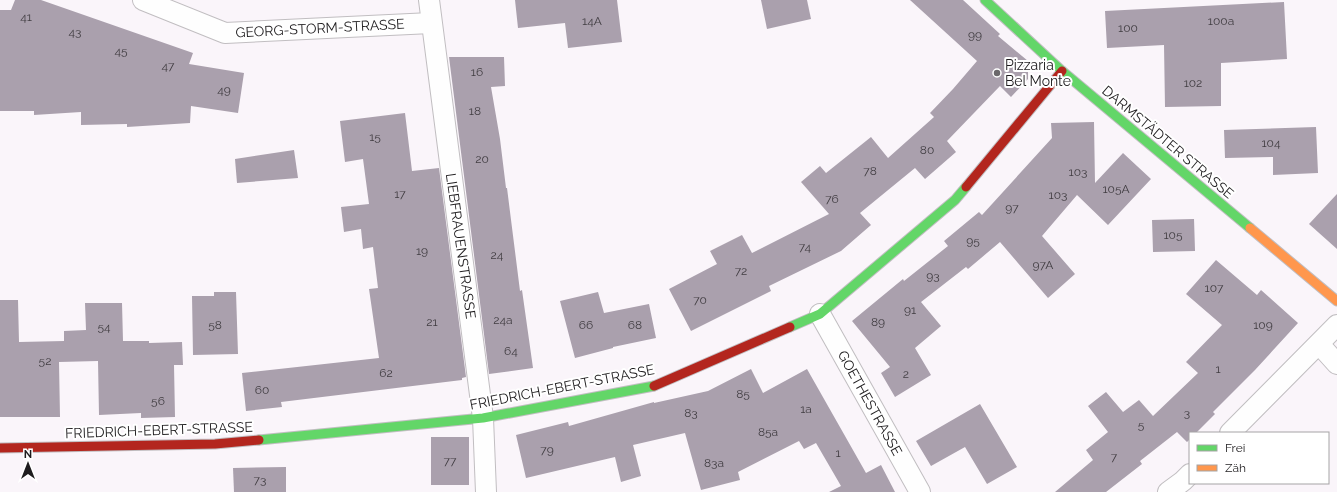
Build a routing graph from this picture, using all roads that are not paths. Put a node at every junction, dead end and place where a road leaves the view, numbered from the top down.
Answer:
1 (143, 0) edge
2 (429, 0) edge
3 (985, 0) edge
4 (431, 23) junction
5 (1062, 71) junction
6 (1337, 301) edge
7 (820, 314) junction
8 (1337, 325) edge
9 (1319, 344) junction
10 (1337, 364) edge
11 (484, 418) junction
12 (1231, 432) edge
13 (0, 448) edge
14 (1189, 475) edge
15 (486, 492) edge
16 (920, 492) edge
17 (1168, 492) edge

1 - 4 street, GEORG-STORM-STRASSE
2 - 4 street, LIEBFRAUENSTRASSE
3 - 5 street, DARMSTÄDTER STRASSE
4 - 11 street, LIEBFRAUENSTRASSE
5 - 6 street, DARMSTÄDTER STRASSE
5 - 7 street, FRIEDRICH-EBERT-STRASSE
7 - 11 street, FRIEDRICH-EBERT-STRASSE
7 - 16 street, GOETHESTRASSE
8 - 9 street
9 - 10 street
9 - 12 street
11 - 13 street, FRIEDRICH-EBERT-STRASSE
11 - 15 street, LIEBFRAUENSTRASSE
14 - 17 street

